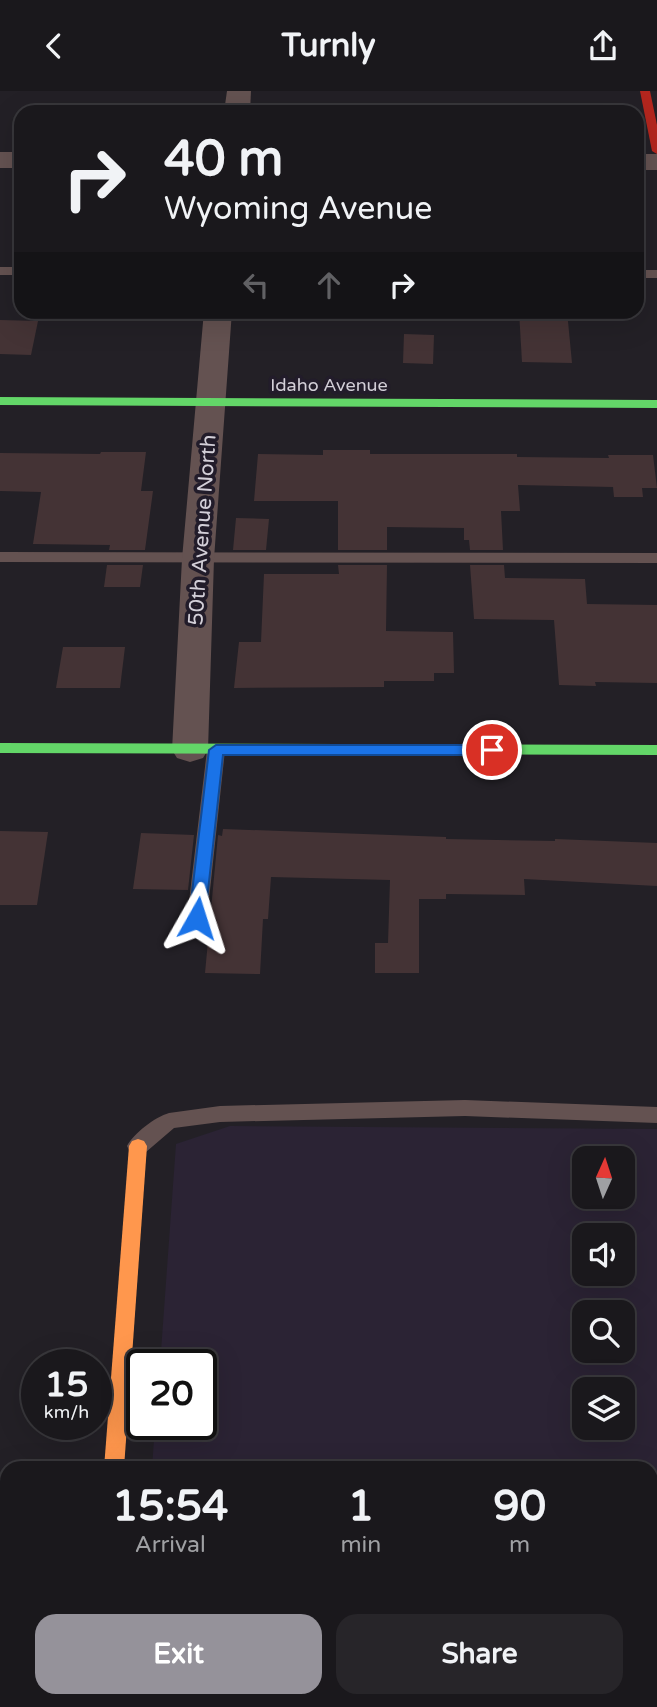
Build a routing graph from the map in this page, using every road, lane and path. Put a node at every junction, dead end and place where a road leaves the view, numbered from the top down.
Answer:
1 (645, 91) edge
2 (657, 151) edge
3 (217, 319) edge
4 (0, 401) edge
5 (211, 404) junction
6 (657, 404) edge
7 (0, 557) edge
8 (657, 558) edge
9 (198, 559) junction
10 (0, 748) edge
11 (203, 750) junction
12 (657, 750) edge
13 (197, 918) dead end
14 (657, 1115) edge
15 (138, 1146) joint
16 (115, 1461) edge

1 - 2 street
3 - 5 street, 50th Avenue North
4 - 5 street, Idaho Avenue
5 - 6 street, Idaho Avenue
5 - 9 street, 50th Avenue North
7 - 9 lane
8 - 9 lane
9 - 11 street, 50th Avenue North
10 - 11 street
11 - 12 street
11 - 13 lane
14 - 15 lane
15 - 16 street

